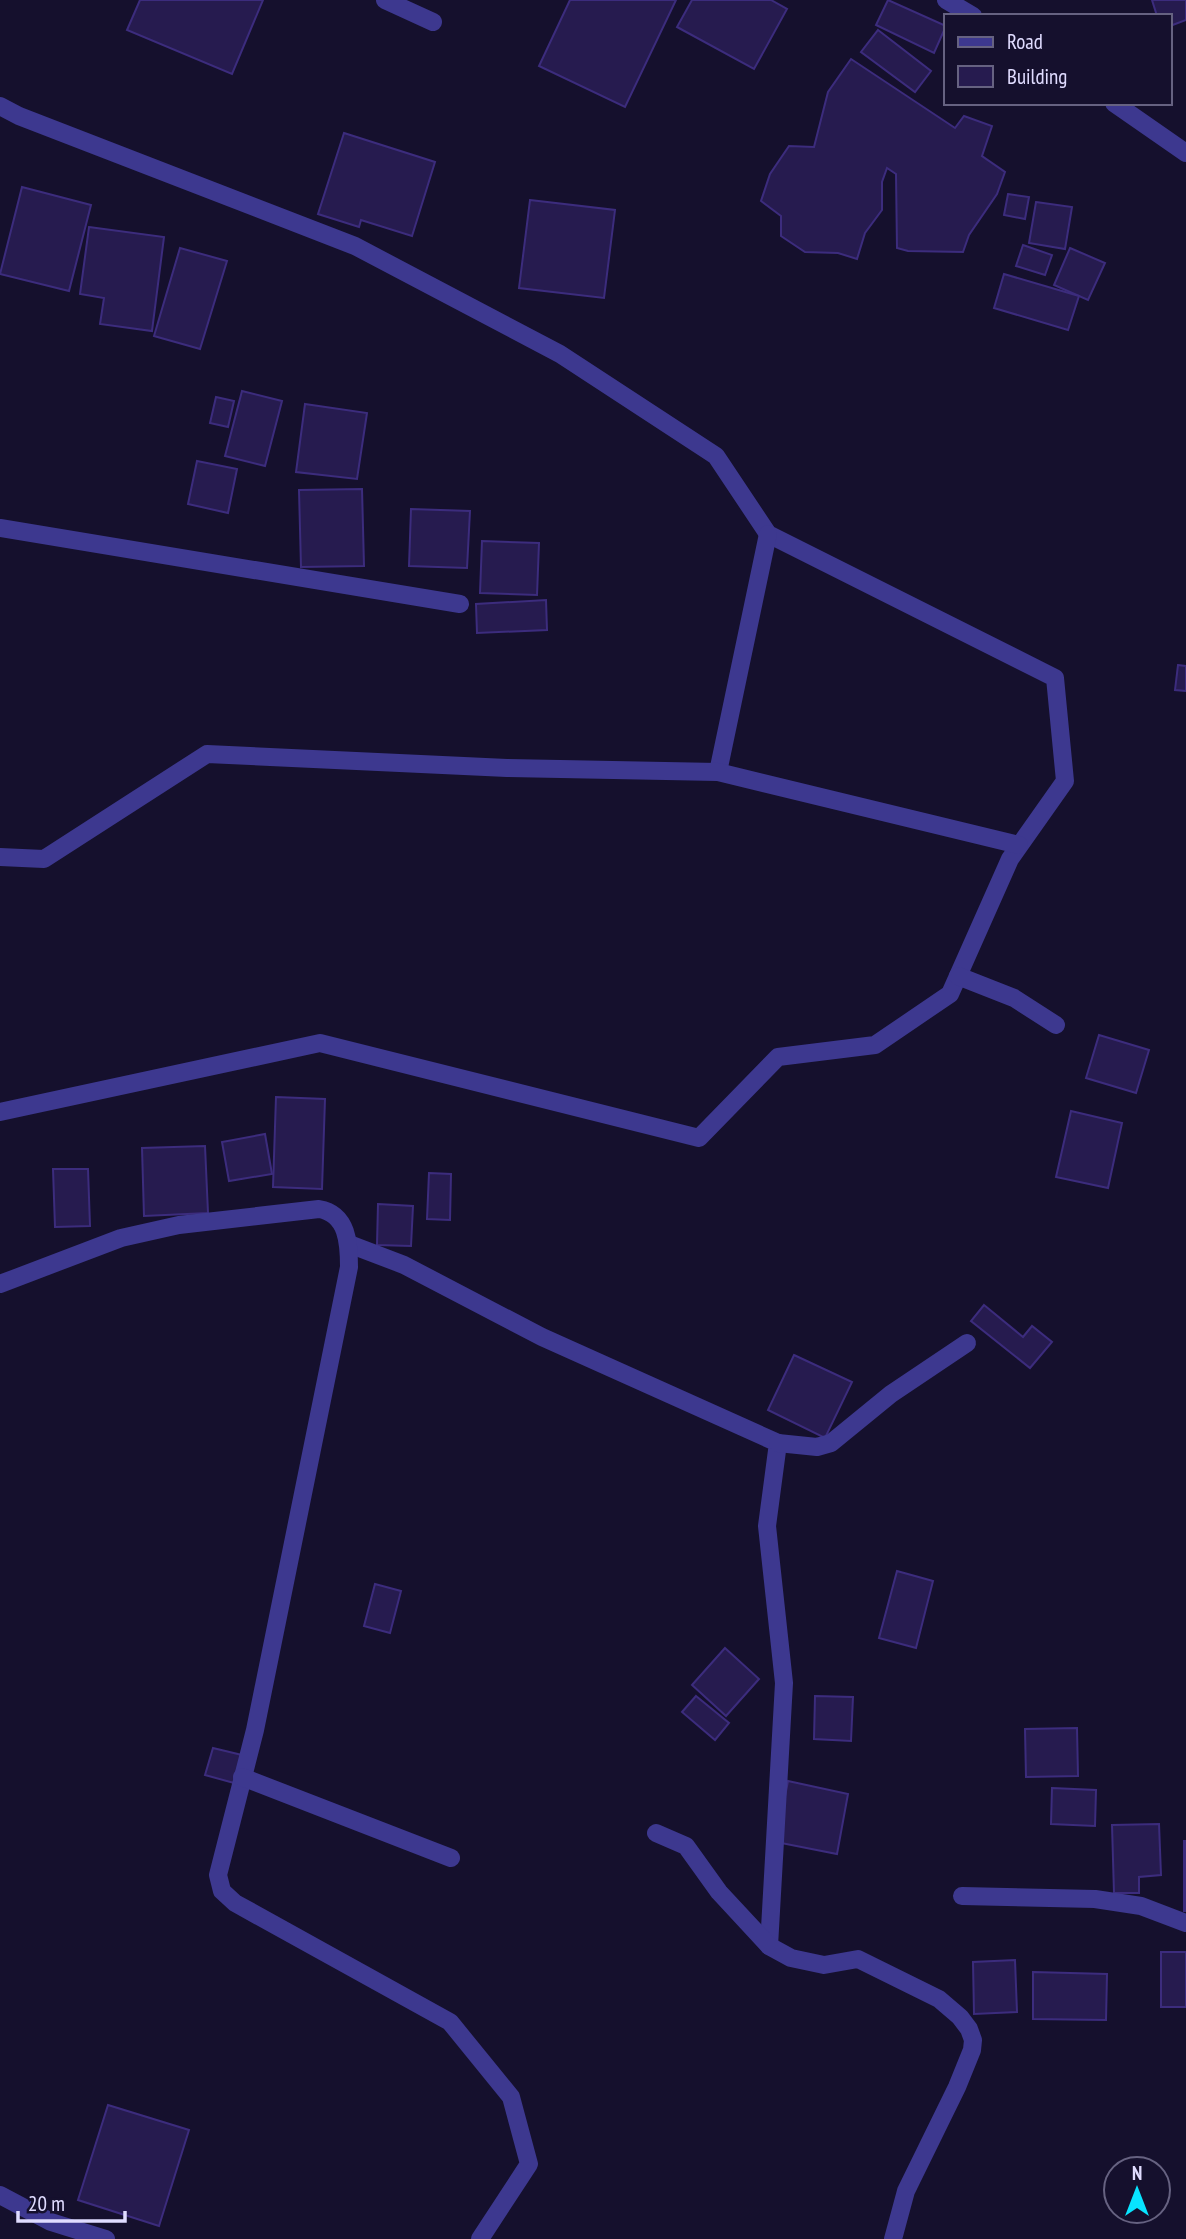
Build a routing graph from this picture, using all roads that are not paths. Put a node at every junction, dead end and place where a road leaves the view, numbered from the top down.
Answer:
1 (386, 0) edge
2 (946, 0) edge
3 (970, 14) edge
4 (433, 22) dead end
5 (1117, 105) edge
6 (0, 106) edge
7 (1186, 153) edge
8 (0, 528) edge
9 (768, 534) junction
10 (460, 604) dead end
11 (718, 772) junction
12 (1019, 845) junction
13 (0, 857) edge
14 (958, 976) junction
15 (1056, 1025) dead end
16 (0, 1112) edge
17 (349, 1244) junction
18 (0, 1284) edge
19 (967, 1343) dead end
20 (778, 1443) junction
21 (242, 1777) junction
22 (656, 1833) dead end
23 (451, 1858) dead end
24 (962, 1896) dead end
25 (1186, 1923) edge
26 (769, 1947) junction
27 (0, 2195) edge
28 (106, 2239) edge
29 (480, 2239) edge
30 (893, 2239) edge

1 - 4 street
2 - 3 street
5 - 7 street
6 - 9 street
8 - 10 street
9 - 11 street
9 - 12 street
11 - 12 street
11 - 13 street
12 - 14 street
14 - 15 street
14 - 16 street
17 - 18 street
17 - 20 street
17 - 21 street
19 - 20 street
20 - 26 street
21 - 23 street
21 - 29 street
22 - 26 street
24 - 25 street
26 - 30 street
27 - 28 street

